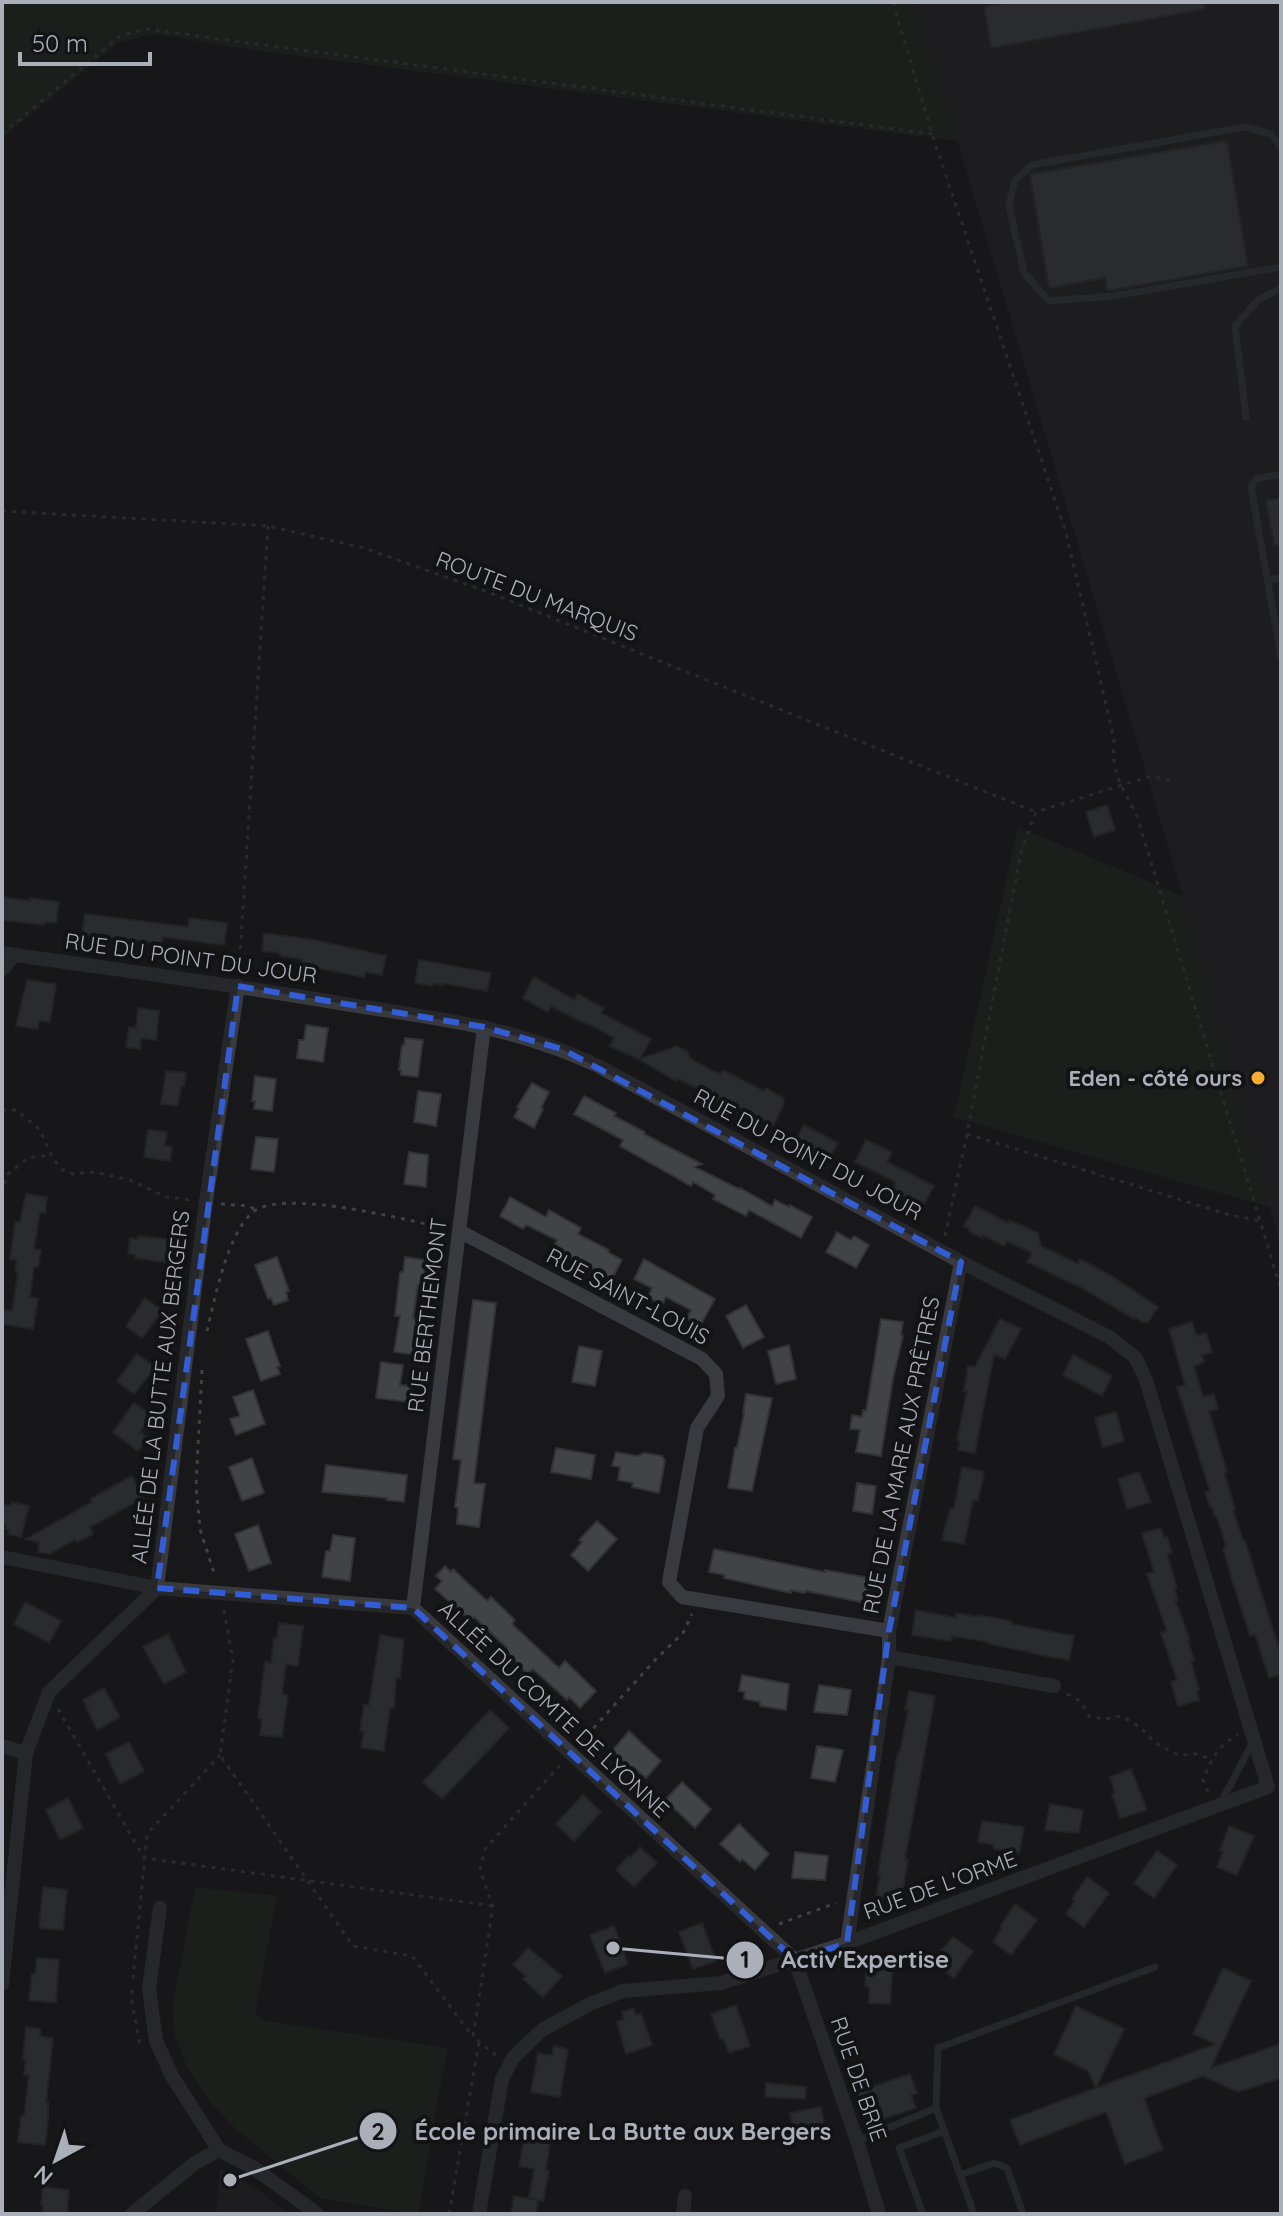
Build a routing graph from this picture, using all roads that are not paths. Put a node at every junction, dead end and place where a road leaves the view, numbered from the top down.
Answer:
1 (1281, 147) edge
2 (1281, 267) edge
3 (1281, 288) edge
4 (1246, 417) dead end
5 (1281, 474) edge
6 (1281, 578) edge
7 (1267, 580) junction
8 (1281, 657) edge
9 (8, 954) edge
10 (2, 970) edge
11 (238, 986) junction
12 (484, 1027) junction
13 (459, 1231) junction
14 (961, 1262) junction
15 (2, 1557) edge
16 (157, 1588) junction
17 (413, 1608) junction
18 (889, 1631) junction
19 (889, 1657) junction
20 (1054, 1686) road end
21 (1253, 1733) junction
22 (2, 1746) edge
23 (26, 1753) junction
24 (1274, 1790) edge
25 (1217, 1806) junction
26 (160, 1908) dead end
27 (847, 1943) junction
28 (795, 1960) junction
29 (1155, 1967) dead end
30 (2, 1984) edge
31 (936, 2108) junction
32 (944, 2131) junction
33 (857, 2141) junction
34 (219, 2150) junction
35 (960, 2175) junction
36 (685, 2196) dead end
37 (132, 2214) edge
38 (317, 2214) edge
39 (479, 2214) edge
40 (683, 2214) edge
41 (879, 2214) edge
42 (923, 2214) edge
43 (974, 2214) edge
44 (1023, 2214) edge

1 - 2 lane
3 - 4 lane
5 - 7 lane
6 - 7 lane
7 - 8 lane
9 - 10 street
9 - 11 street, RUE DU POINT DU JOUR
11 - 12 street, RUE DU POINT DU JOUR
11 - 16 street, ALLÉE DE LA BUTTE AUX BERGERS
12 - 13 street, RUE BERTHEMONT
12 - 14 street, RUE DU POINT DU JOUR
13 - 17 street, RUE BERTHEMONT
13 - 18 street, RUE SAINT-LOUIS
14 - 18 street, RUE DE LA MARE AUX PRÊTRES
14 - 21 street, RUE DU POINT DU JOUR
15 - 16 street, ALLÉE DU COMTE DE LYONNE
16 - 17 street, ALLÉE DU COMTE DE LYONNE
16 - 23 street, ALLÉE DE LA BUTTE AUX BERGERS
17 - 28 street, ALLÉE DU COMTE DE LYONNE
18 - 19 street, RUE DE LA MARE AUX PRÊTRES
19 - 20 street
19 - 27 street, RUE DE LA MARE AUX PRÊTRES
21 - 24 street, RUE DU POINT DU JOUR
21 - 25 lane
22 - 23 street
23 - 30 street, ALLÉE DE LA BUTTE AUX BERGERS
24 - 25 street, RUE DE L'ORME
25 - 27 street, RUE DE L'ORME
26 - 34 street
27 - 28 street, RUE DE L'ORME
28 - 33 street, RUE DE BRIE
28 - 39 street, RUE DE L'ORME
29 - 31 lane
31 - 32 lane
31 - 33 lane
32 - 35 lane
32 - 42 lane
33 - 41 street, RUE DE BRIE
34 - 37 street
34 - 38 street
35 - 43 lane
35 - 44 lane
36 - 40 street

